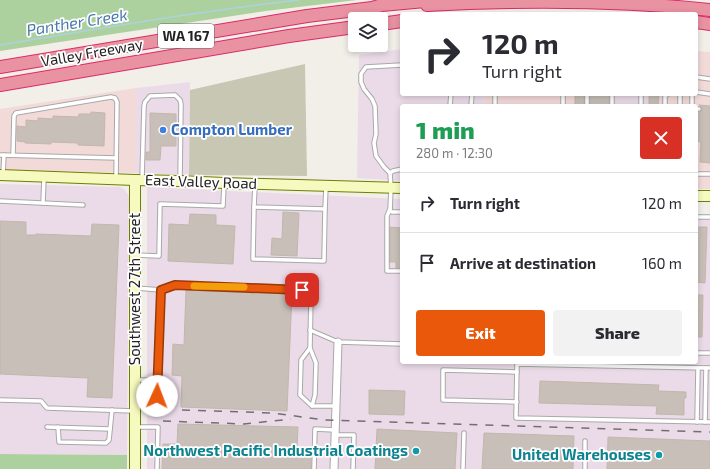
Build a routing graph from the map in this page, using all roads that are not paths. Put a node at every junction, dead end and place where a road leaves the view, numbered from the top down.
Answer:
1 (436, 0) edge
2 (657, 0) edge
3 (710, 5) edge
4 (372, 8) junction
5 (710, 10) edge
6 (400, 21) edge
7 (698, 22) edge
8 (388, 23) edge
9 (710, 24) edge
10 (348, 28) edge
11 (400, 65) edge
12 (0, 67) edge
13 (698, 77) edge
14 (710, 79) edge
15 (0, 85) edge
16 (698, 92) edge
17 (710, 94) edge
18 (2, 155) edge
19 (13, 155) junction
20 (116, 158) junction
21 (400, 169) edge
22 (390, 173) junction
23 (698, 174) edge
24 (710, 174) edge
25 (1, 175) edge
26 (44, 177) junction
27 (116, 180) junction
28 (139, 180) junction
29 (180, 181) junction
30 (224, 183) junction
31 (255, 184) junction
32 (326, 186) junction
33 (391, 188) junction
34 (400, 188) edge
35 (698, 196) edge
36 (710, 196) edge
37 (0, 201) edge
38 (43, 203) junction
39 (83, 205) dead end
40 (254, 207) junction
41 (325, 209) junction
42 (390, 209) junction
43 (400, 212) edge
44 (698, 217) edge
45 (710, 217) edge
46 (135, 255) junction
47 (400, 271) edge
48 (135, 288) junction
49 (161, 290) junction
50 (310, 330) junction
51 (338, 342) junction
52 (400, 344) edge
53 (310, 348) junction
54 (710, 350) edge
55 (698, 353) edge
56 (710, 354) edge
57 (698, 368) junction
58 (708, 368) edge
59 (517, 372) junction
60 (135, 380) junction
61 (158, 380) junction
62 (0, 400) edge
63 (517, 402) junction
64 (312, 406) junction
65 (336, 406) junction
66 (112, 410) junction
67 (135, 411) junction
68 (156, 411) dead end
69 (697, 422) junction
70 (705, 422) junction
71 (710, 422) edge
72 (47, 427) dead end
73 (58, 427) junction
74 (135, 427) junction
75 (110, 429) junction
76 (335, 432) junction
77 (464, 433) dead end
78 (585, 441) dead end
79 (135, 469) edge
80 (157, 469) edge
81 (314, 469) edge
82 (334, 469) edge
83 (353, 469) edge
84 (463, 469) edge
85 (585, 469) edge

1 - 4 highway, Valley Freeway / WA 167
2 - 3 highway
4 - 5 highway
4 - 12 highway, Valley Freeway / WA 167
6 - 8 highway
7 - 9 highway
10 - 15 highway, Valley Freeway / WA 167
11 - 22 lane
13 - 14 lane
16 - 17 lane
18 - 19 lane
18 - 25 lane
19 - 20 lane
19 - 20 lane
20 - 27 lane
21 - 22 lane
22 - 33 lane
23 - 24 lane
25 - 26 street, East Valley Road
26 - 27 street, East Valley Road
26 - 38 lane
27 - 28 street, East Valley Road
28 - 29 street, East Valley Road
28 - 29 lane
28 - 46 street, Southwest 27th Street
29 - 30 street, East Valley Road
30 - 31 street, East Valley Road
30 - 46 lane
31 - 32 street, East Valley Road
31 - 40 lane
32 - 33 street, East Valley Road
32 - 41 lane
33 - 34 street, East Valley Road
33 - 42 lane
35 - 36 street
37 - 38 lane
38 - 39 lane
40 - 41 lane
40 - 41 lane
42 - 43 lane
42 - 47 lane
44 - 45 lane
46 - 48 street, Southwest 27th Street
48 - 49 lane
48 - 60 street, Southwest 27th Street
49 - 50 lane
49 - 61 lane
50 - 51 lane
50 - 53 lane
51 - 52 lane
51 - 65 street
53 - 64 lane
53 - 64 lane
54 - 56 lane
55 - 56 lane
57 - 58 lane
57 - 59 lane
57 - 69 lane
58 - 70 lane
59 - 63 lane
59 - 63 lane
60 - 61 lane
60 - 67 street, Southwest 27th Street
61 - 68 lane
62 - 66 lane
63 - 69 lane
64 - 65 lane
65 - 76 street
66 - 67 lane
66 - 75 lane
67 - 74 street, Southwest 27th Street
69 - 70 lane
70 - 71 lane
72 - 73 lane
73 - 75 lane
73 - 75 lane
74 - 79 street, Southwest 27th Street
74 - 80 lane
76 - 81 lane
76 - 82 street
76 - 83 lane
77 - 84 lane
78 - 85 lane

